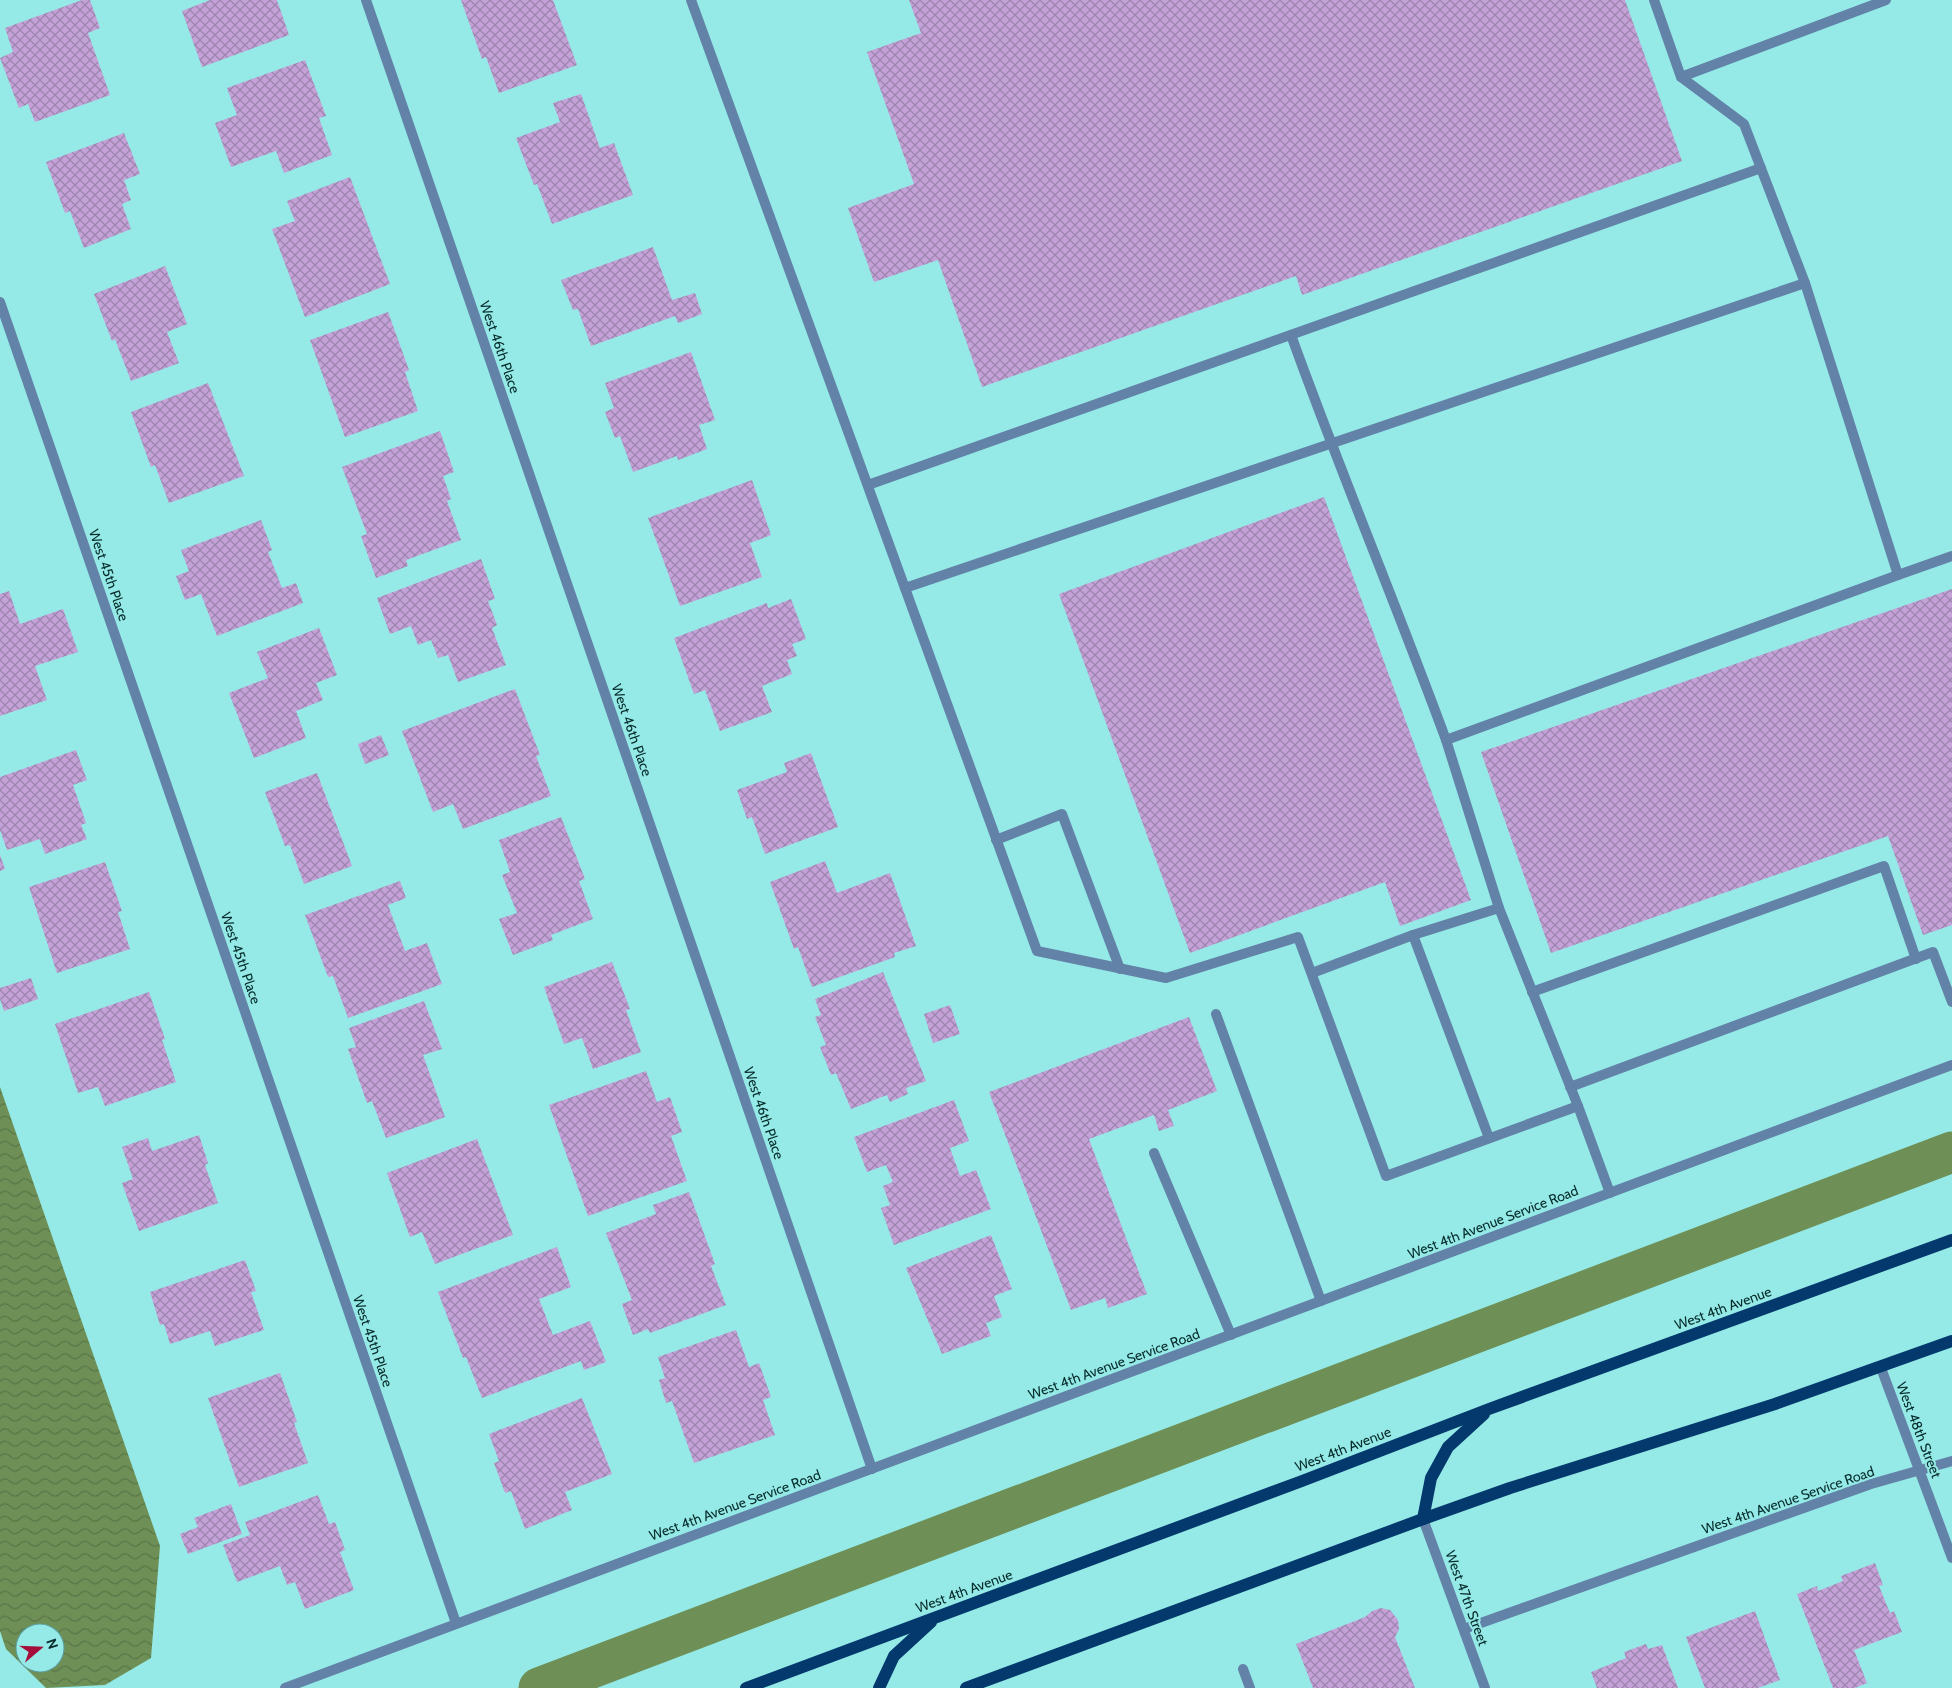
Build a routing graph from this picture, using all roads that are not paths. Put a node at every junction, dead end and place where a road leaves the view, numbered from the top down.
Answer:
1 (366, 0) edge
2 (691, 0) edge
3 (1654, 0) edge
4 (1886, 0) edge
5 (1681, 77) junction
6 (1761, 168) junction
7 (1805, 283) junction
8 (0, 302) edge
9 (1291, 335) junction
10 (1331, 444) junction
11 (868, 485) junction
12 (1952, 556) edge
13 (1898, 576) junction
14 (905, 588) junction
15 (1446, 740) junction
16 (996, 840) junction
17 (1499, 908) junction
18 (1413, 936) junction
19 (1916, 959) junction
20 (1120, 969) junction
21 (1312, 973) junction
22 (1532, 992) junction
23 (1952, 1002) edge
24 (1216, 1014) dead end
25 (1952, 1065) edge
26 (1570, 1087) junction
27 (1578, 1106) junction
28 (1489, 1138) junction
29 (1154, 1153) dead end
30 (1610, 1193) junction
31 (1952, 1240) edge
32 (1321, 1301) junction
33 (1231, 1335) junction
34 (1952, 1341) edge
35 (1881, 1368) junction
36 (1489, 1409) junction
37 (1952, 1461) edge
38 (872, 1469) junction
39 (1920, 1471) junction
40 (1423, 1519) junction
41 (1952, 1558) edge
42 (937, 1617) junction
43 (456, 1623) junction
44 (1464, 1629) junction
45 (1243, 1669) dead end
46 (286, 1688) edge
47 (746, 1688) edge
48 (880, 1688) edge
49 (966, 1688) edge
50 (1250, 1688) edge
51 (1485, 1688) edge

1 - 38 street, West 46th Place
2 - 11 street
3 - 5 street
4 - 5 street
5 - 6 street
6 - 7 street
6 - 9 street
7 - 10 street
7 - 13 street
8 - 43 street, West 45th Place
9 - 10 street
9 - 11 street
10 - 14 street
10 - 15 street
11 - 14 street
12 - 13 street
13 - 15 street
14 - 16 street
15 - 17 street
16 - 20 street
16 - 20 street
17 - 18 street
17 - 22 street
18 - 21 street
18 - 28 street
19 - 22 street
19 - 23 street
19 - 26 street
20 - 21 street
21 - 28 street
22 - 26 street
24 - 32 street
25 - 30 street, West 4th Avenue Service Road
26 - 27 street
27 - 28 street
27 - 30 street
29 - 33 street
30 - 32 street, West 4th Avenue Service Road
31 - 36 main road, West 4th Avenue
32 - 33 street, West 4th Avenue Service Road
33 - 38 street, West 4th Avenue Service Road
34 - 35 main road
35 - 39 street, West 48th Street
35 - 40 main road
36 - 40 main road
36 - 42 main road, West 4th Avenue
37 - 39 street, West 4th Avenue Service Road
38 - 43 street, West 4th Avenue Service Road
39 - 41 street, West 48th Street
39 - 44 street, West 4th Avenue Service Road
40 - 44 street, West 47th Street
40 - 49 main road
42 - 47 main road, West 4th Avenue
42 - 48 main road
43 - 46 street, West 4th Avenue Service Road
44 - 51 street, West 47th Street
45 - 50 street

